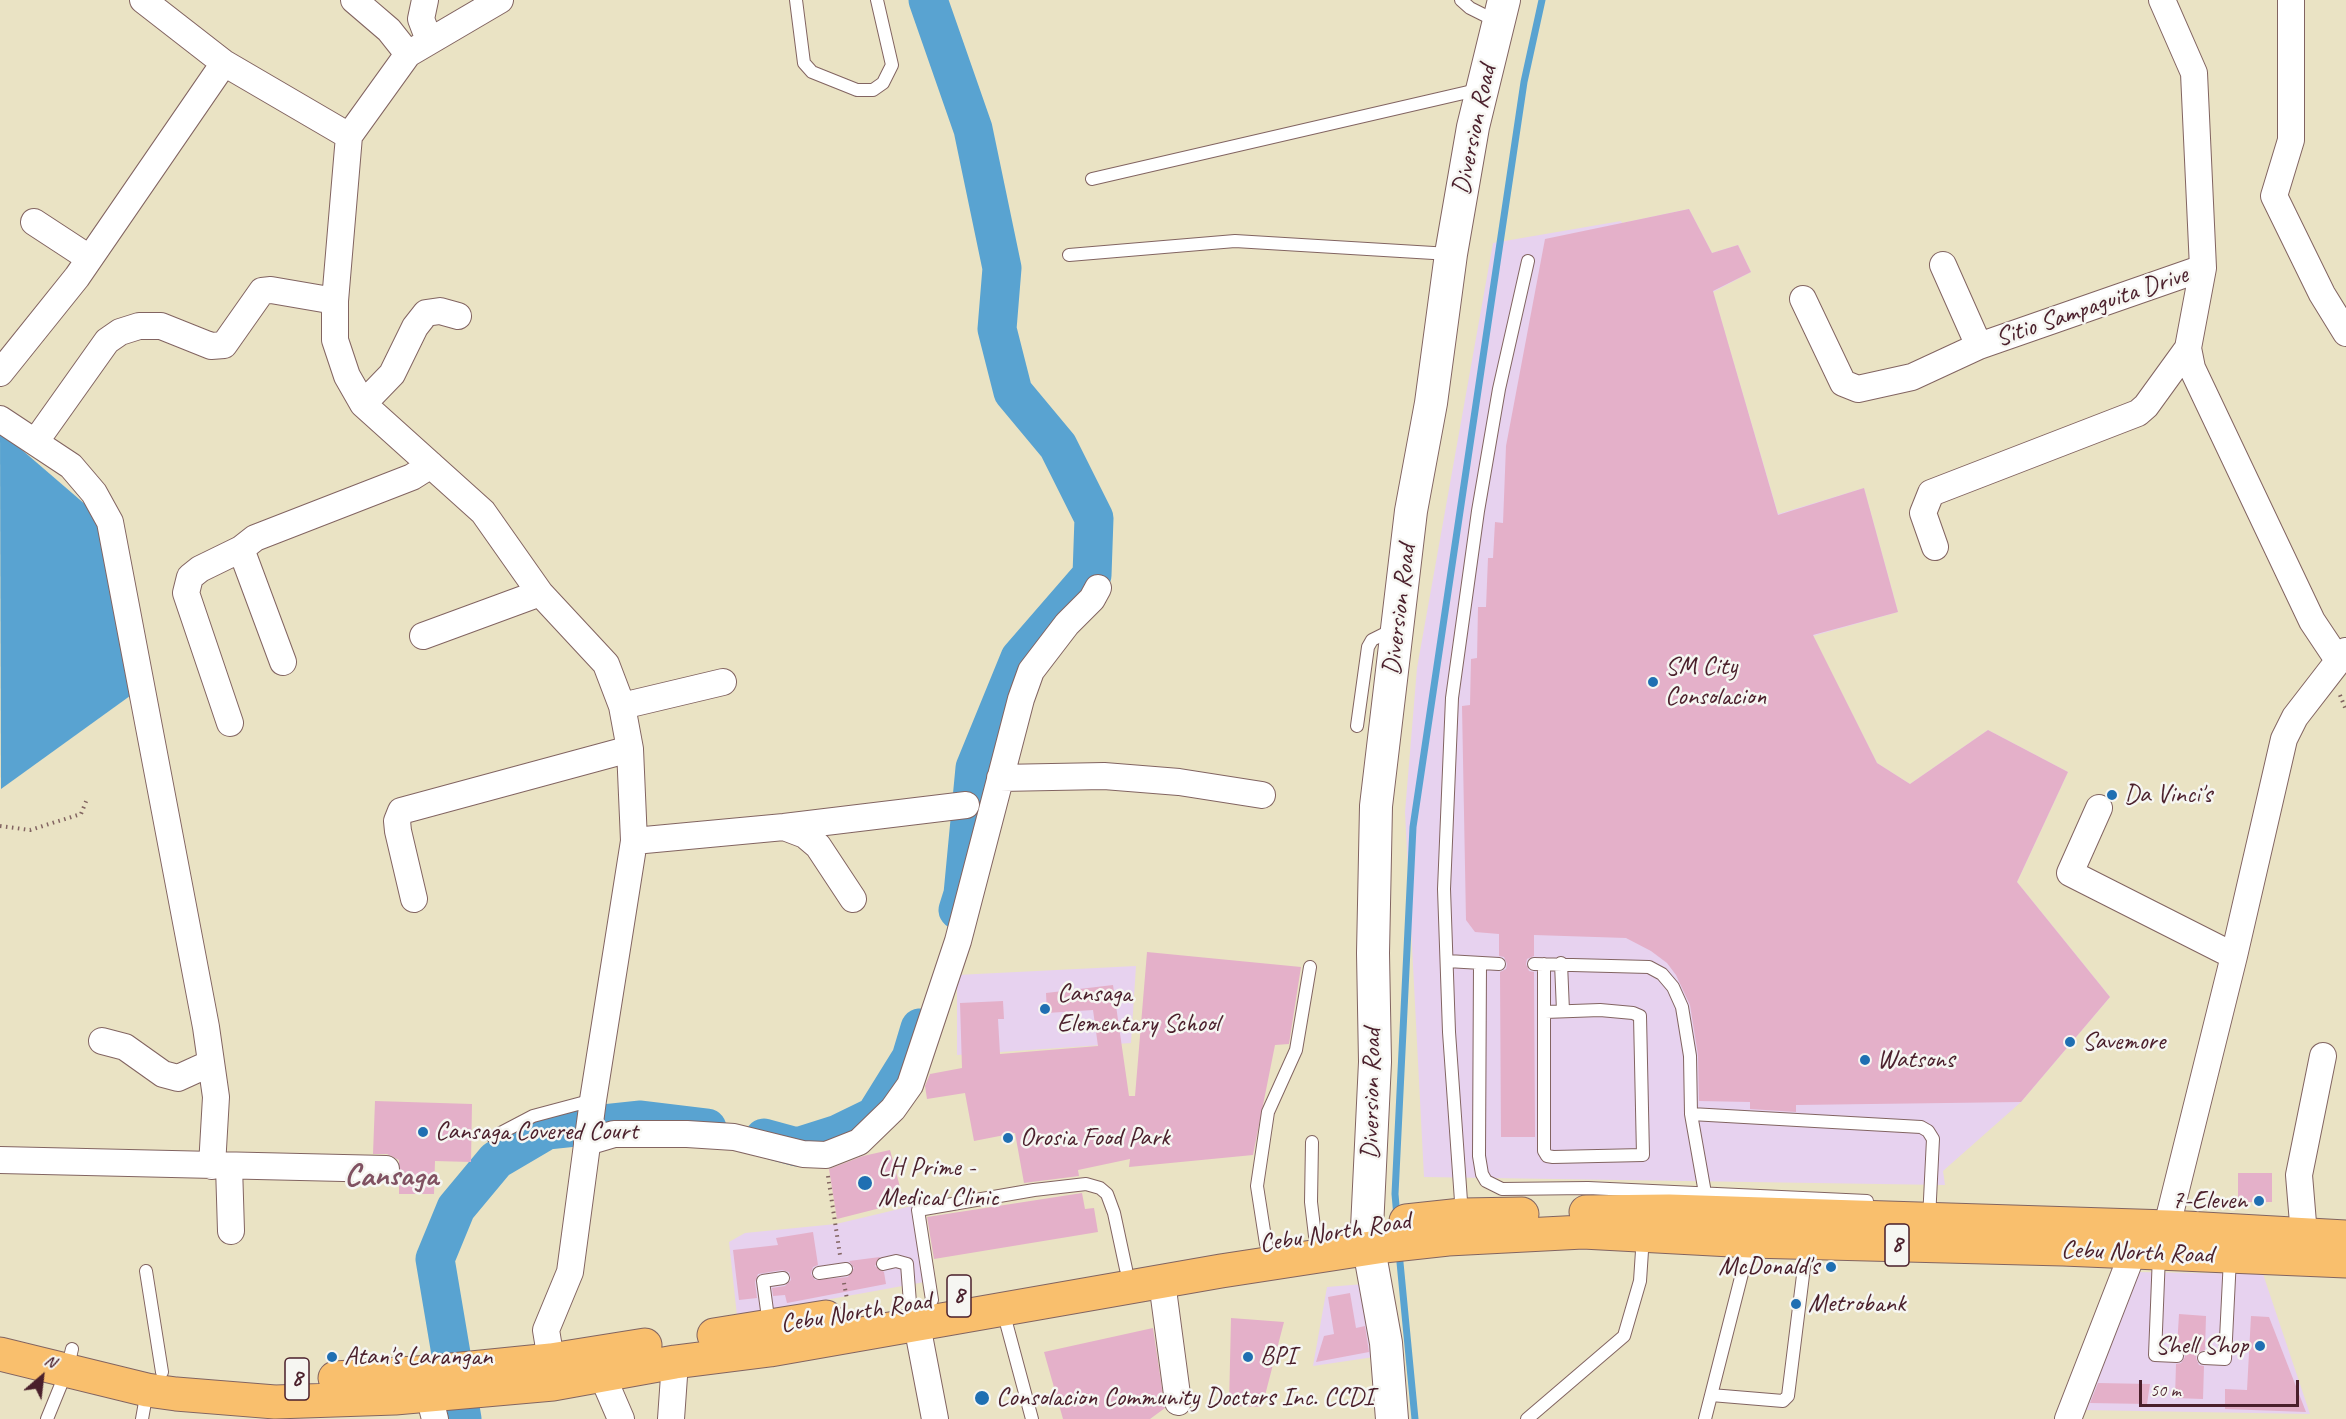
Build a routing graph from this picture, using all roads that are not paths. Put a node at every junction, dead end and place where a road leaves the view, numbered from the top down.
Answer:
1 (143, 0) edge
2 (354, 0) edge
3 (425, 0) edge
4 (500, 0) edge
5 (796, 0) edge
6 (877, 0) edge
7 (1461, 0) edge
8 (2162, 0) edge
9 (2291, 0) edge
10 (1502, 11) edge
11 (419, 47) junction
12 (224, 63) junction
13 (1482, 89) junction
14 (349, 136) junction
15 (1092, 179) dead end
16 (34, 222) dead end
17 (1452, 254) junction
18 (1069, 255) dead end
19 (89, 258) junction
20 (1528, 261) dead end
21 (1943, 265) dead end
22 (2203, 268) junction
23 (1803, 299) dead end
24 (335, 301) junction
25 (458, 316) dead end
26 (2346, 333) edge
27 (1979, 346) junction
28 (2188, 348) junction
29 (0, 373) edge
30 (363, 404) junction
31 (0, 419) edge
32 (36, 441) junction
33 (431, 465) junction
34 (1935, 547) dead end
35 (242, 549) junction
36 (1098, 588) dead end
37 (540, 593) junction
38 (1399, 627) junction
39 (423, 636) dead end
40 (2342, 655) edge
41 (283, 662) dead end
42 (723, 682) dead end
43 (622, 706) junction
44 (230, 723) dead end
45 (1357, 726) dead end
46 (630, 749) junction
47 (1000, 778) junction
48 (1262, 795) dead end
49 (966, 805) dead end
50 (2099, 808) dead end
51 (784, 827) junction
52 (634, 841) junction
53 (414, 899) dead end
54 (854, 899) dead end
55 (2234, 956) junction
56 (1447, 961) junction
57 (1561, 963) junction
58 (1480, 964) junction
59 (1500, 964) dead end
60 (1310, 967) dead end
61 (1545, 1011) junction
62 (1563, 1011) junction
63 (102, 1041) dead end
64 (2323, 1056) dead end
65 (211, 1063) junction
66 (1691, 1114) junction
67 (590, 1122) junction
68 (493, 1137) dead end
69 (1312, 1142) dead end
70 (0, 1160) edge
71 (221, 1166) junction
72 (386, 1169) dead end
73 (1705, 1192) junction
74 (1881, 1202) dead end
75 (1462, 1215) junction
76 (1925, 1218) junction
77 (1424, 1230) junction
78 (231, 1231) dead end
79 (2304, 1234) junction
80 (1644, 1235) junction
81 (1315, 1236) junction
82 (1375, 1237) junction
83 (2346, 1237) edge
84 (2150, 1240) junction
85 (1750, 1241) junction
86 (1807, 1241) junction
87 (1266, 1244) junction
88 (2230, 1257) junction
89 (2346, 1261) edge
90 (883, 1264) dead end
91 (844, 1269) road end
92 (1126, 1269) junction
93 (147, 1271) dead end
94 (819, 1273) dead end
95 (783, 1278) dead end
96 (1162, 1282) junction
97 (920, 1309) junction
98 (1003, 1311) junction
99 (770, 1327) junction
100 (0, 1331) edge
101 (0, 1354) edge
102 (2177, 1356) dead end
103 (2204, 1358) dead end
104 (70, 1360) junction
105 (550, 1360) junction
106 (675, 1362) junction
107 (602, 1375) junction
108 (478, 1380) junction
109 (150, 1394) edge
110 (1711, 1395) junction
111 (433, 1396) edge
112 (1178, 1402) dead end
113 (47, 1419) edge
114 (621, 1419) edge
115 (671, 1419) edge
116 (934, 1419) edge
117 (1032, 1419) edge
118 (1392, 1419) edge
119 (1527, 1419) edge
120 (1705, 1419) edge
121 (2068, 1419) edge

1 - 12 street
2 - 11 street
3 - 11 street
4 - 11 street
5 - 6 lane
7 - 10 lane
8 - 22 street, Sitio Sampaguita Drive
9 - 26 street
10 - 13 street, Diversion Road
11 - 14 street
12 - 14 street
12 - 19 street
13 - 15 lane
13 - 17 street, Diversion Road
14 - 24 street
16 - 19 street
17 - 18 lane
17 - 38 street, Diversion Road
19 - 29 street
20 - 56 lane
21 - 27 street
22 - 27 street, Sitio Sampaguita Drive
22 - 28 street
23 - 27 street, Sitio Sampaguita Drive
24 - 30 street
24 - 32 street
25 - 30 street
28 - 34 street
28 - 40 street
30 - 33 street
31 - 32 street
32 - 65 street
33 - 35 street
33 - 37 street
35 - 41 street
35 - 44 street
36 - 47 street
37 - 39 street
37 - 43 street
38 - 45 lane
38 - 82 street, Diversion Road
40 - 55 street
42 - 43 street
43 - 46 street
46 - 52 street
46 - 53 street
47 - 48 street
47 - 67 street
49 - 51 street
50 - 55 street
51 - 52 street
51 - 54 street
52 - 67 street
55 - 84 street
56 - 58 lane
56 - 75 lane
57 - 61 lane
57 - 62 lane
57 - 66 lane
58 - 59 lane
58 - 73 lane
60 - 87 lane
61 - 62 lane
61 - 62 lane
63 - 65 street
64 - 79 street
65 - 71 street
66 - 73 lane
66 - 76 lane
67 - 68 lane
67 - 105 street
69 - 81 lane
70 - 71 street
71 - 72 street
71 - 78 street
73 - 74 lane
75 - 76 main road, Cebu North Road / 8
75 - 77 main road, Cebu North Road / 8
76 - 84 main road, Cebu North Road / 8
76 - 86 main road, Cebu North Road / 8
77 - 80 main road, Cebu North Road / 8
77 - 82 main road, Cebu North Road / 8
79 - 83 main road, Cebu North Road / 8
79 - 84 main road, Cebu North Road / 8
80 - 85 main road, Cebu North Road / 8
80 - 119 lane
81 - 82 main road, Cebu North Road / 8
81 - 87 main road, Cebu North Road / 8
82 - 96 main road, Cebu North Road / 8
82 - 118 street, Diversion Road
84 - 88 main road, Cebu North Road / 8
84 - 102 lane
84 - 121 street
85 - 86 main road, Cebu North Road / 8
85 - 110 lane
86 - 110 lane
87 - 92 main road, Cebu North Road / 8
88 - 89 main road, Cebu North Road / 8
88 - 103 lane
90 - 97 lane
91 - 94 lane
92 - 97 main road, Cebu North Road / 8
92 - 97 lane
93 - 109 lane
95 - 99 lane
96 - 98 main road, Cebu North Road / 8
96 - 112 street
97 - 98 main road, Cebu North Road / 8
97 - 99 main road, Cebu North Road / 8
97 - 106 main road, Cebu North Road / 8
97 - 116 street
98 - 117 lane
99 - 105 main road, Cebu North Road / 8
100 - 104 main road, Cebu North Road / 8
101 - 104 main road, Cebu North Road / 8
104 - 109 main road, Cebu North Road / 8
104 - 113 lane
105 - 108 main road, Cebu North Road / 8
106 - 107 main road, Cebu North Road / 8
106 - 115 street
107 - 108 main road, Cebu North Road / 8
107 - 114 street
108 - 111 main road, Cebu North Road / 8
109 - 111 main road, Cebu North Road / 8
110 - 120 lane

